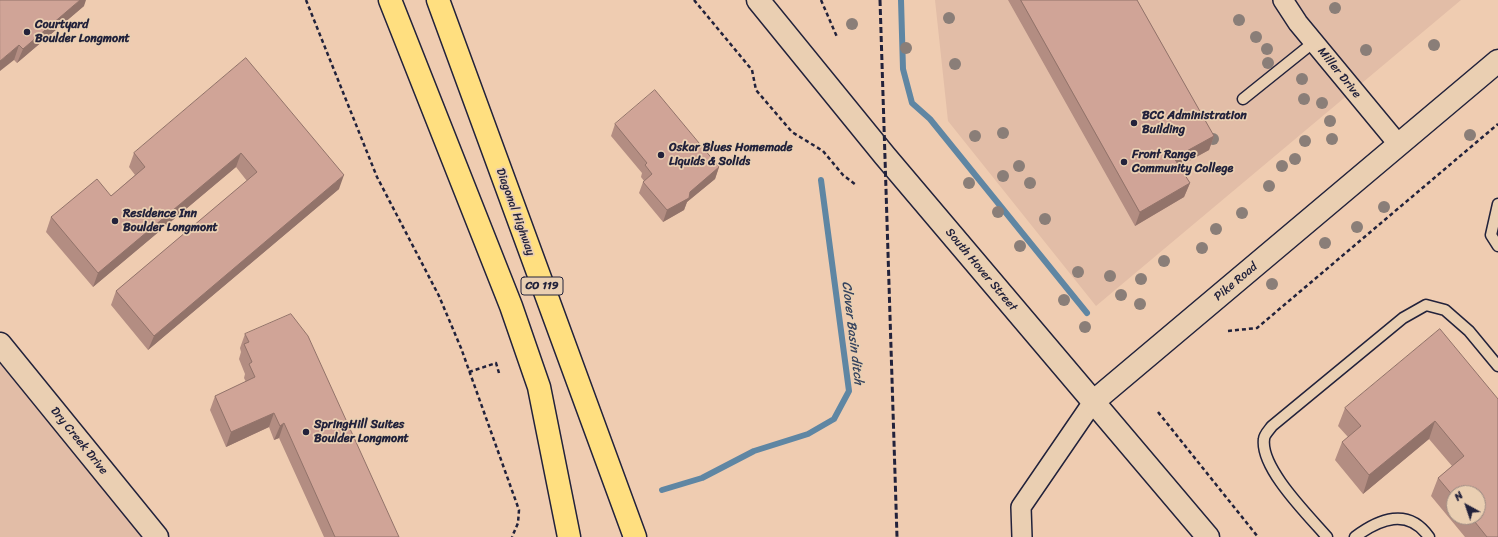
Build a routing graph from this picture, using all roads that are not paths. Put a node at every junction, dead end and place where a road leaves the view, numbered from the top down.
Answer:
1 (390, 0) edge
2 (438, 0) edge
3 (758, 0) edge
4 (1283, 0) edge
5 (1314, 42) junction
6 (1498, 61) edge
7 (1243, 99) dead end
8 (1398, 145) junction
9 (1498, 204) edge
10 (1498, 246) edge
11 (0, 344) edge
12 (1498, 366) edge
13 (1094, 402) junction
14 (157, 537) edge
15 (569, 537) edge
16 (635, 537) edge
17 (1022, 537) edge
18 (1208, 537) edge
19 (1327, 537) edge
20 (1355, 537) edge
21 (1429, 537) edge

1 - 15 highway, CO 119
2 - 16 highway, Diagonal Highway / CO 119
3 - 13 main road, South Hover Street
4 - 5 street, Miller Drive
5 - 7 lane
5 - 8 street, Miller Drive
6 - 8 main road, Pike Road
8 - 13 main road, Pike Road
9 - 10 lane
11 - 14 main road, Dry Creek Drive
12 - 19 lane
13 - 17 street, Pike Road
13 - 18 main road, South Hover Street
20 - 21 lane

